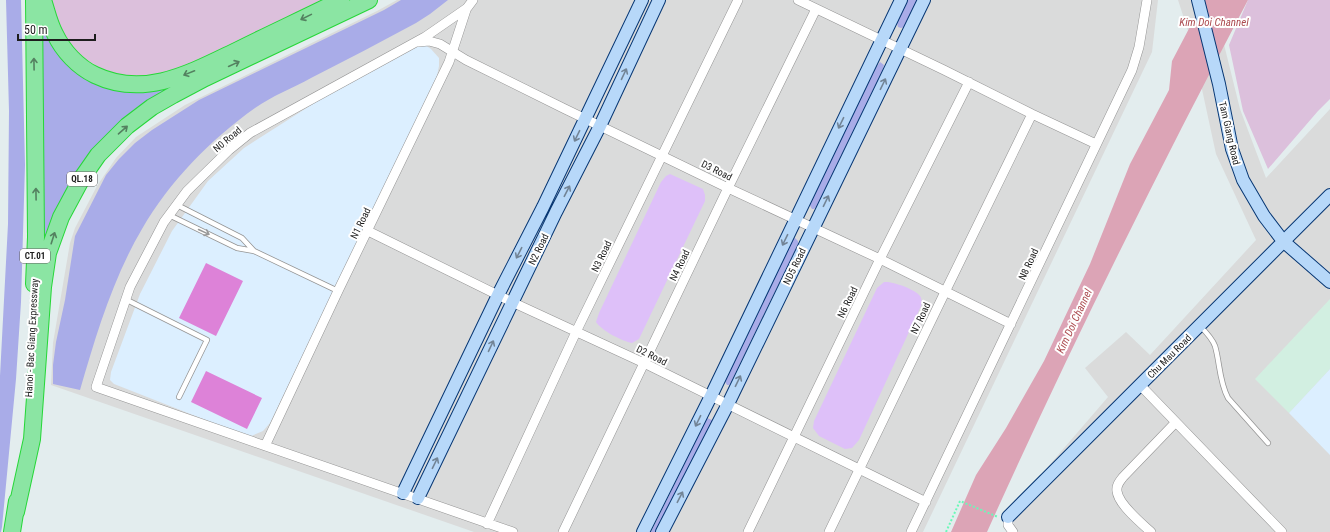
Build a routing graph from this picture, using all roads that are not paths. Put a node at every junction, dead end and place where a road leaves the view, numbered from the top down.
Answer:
1 (34, 0) edge
2 (44, 0) edge
3 (341, 0) edge
4 (369, 0) edge
5 (473, 0) edge
6 (642, 0) edge
7 (659, 0) edge
8 (738, 0) edge
9 (798, 0) edge
10 (901, 0) edge
11 (924, 0) edge
12 (1147, 0) edge
13 (1199, 1) edge
14 (467, 8) junction
15 (816, 9) junction
16 (629, 30) junction
17 (641, 37) junction
18 (882, 40) junction
19 (414, 44) junction
20 (900, 49) junction
21 (453, 52) junction
22 (969, 82) junction
23 (1032, 114) junction
24 (585, 119) junction
25 (600, 126) junction
26 (1096, 144) junction
27 (663, 156) junction
28 (728, 188) junction
29 (1330, 195) edge
30 (177, 205) junction
31 (543, 207) junction
32 (556, 212) junction
33 (169, 215) junction
34 (795, 219) junction
35 (812, 228) junction
36 (368, 232) junction
37 (1283, 241) junction
38 (254, 251) junction
39 (880, 259) junction
40 (1330, 282) edge
41 (338, 291) junction
42 (945, 292) junction
43 (498, 295) junction
44 (125, 299) junction
45 (512, 302) junction
46 (1011, 324) junction
47 (1200, 326) junction
48 (576, 332) junction
49 (644, 363) junction
50 (1141, 386) junction
51 (450, 394) junction
52 (711, 396) junction
53 (179, 397) dead end
54 (465, 401) junction
55 (728, 404) junction
56 (1176, 422) junction
57 (794, 437) junction
58 (1268, 443) dead end
59 (266, 446) junction
60 (860, 470) junction
61 (403, 493) junction
62 (418, 498) junction
63 (926, 502) junction
64 (16, 512) junction
65 (1008, 518) joint
66 (487, 524) junction
67 (12, 532) edge
68 (514, 532) edge
69 (563, 532) edge
70 (643, 532) edge
71 (662, 532) edge
72 (748, 532) edge
73 (829, 532) edge
74 (911, 532) edge
75 (1013, 532) edge
76 (1150, 532) edge
77 (1282, 532) edge

64 -> 1 highway, Hanoi - Bac Giang Expressway / CT.01
3 -> 2 highway
64 -> 4 highway, QL.18
5 - 14 street, N0 Road
6 - 16 street, N2 Road
7 - 17 street, N2 Road
8 - 27 street, N3 Road
9 - 15 street
10 - 18 street, ND5 Road
11 - 20 street, ND5 Road
12 - 26 street, N8 Road
13 - 37 street, Tam Giang Road
14 - 19 street, N0 Road
14 - 21 street, N1 Road
15 - 18 street
15 - 28 street, N4 Road
16 - 17 street
16 - 24 street, N2 Road
25 -> 17 street, N2 Road
18 - 20 street
18 -> 34 street, ND5 Road
19 - 21 street, D3 Road
19 - 30 street, N0 Road
20 - 22 street
35 -> 20 street, ND5 Road
21 - 24 street, D3 Road
21 - 36 street, N1 Road
22 - 23 street
22 - 39 street, N6 Road
23 - 26 street
23 - 42 street, N7 Road
24 - 25 street, D3 Road
24 -> 31 street, N2 Road
25 - 27 street, D3 Road
32 -> 25 street, N2 Road
26 - 46 street, N8 Road
27 - 28 street, D3 Road
27 - 48 street, N3 Road
28 - 34 street, D3 Road
28 - 49 street, N4 Road
29 - 37 street, Chu Mau Road
30 - 33 street, N0 Road
30 - 38 lane
31 - 32 street
31 -> 43 street, N2 Road
32 - 45 street, N2 Road
33 -> 38 lane
33 - 44 street, N0 Road
34 - 35 street, D3 Road
34 -> 52 street, ND5 Road
35 - 39 street, D3 Road
55 -> 35 street, ND5 Road
36 - 41 street, N1 Road
36 - 43 street, D2 Road
37 - 40 street, Tam Giang Road
37 - 47 street, Chu Mau Road
38 - 41 lane
39 - 42 street, D3 Road
39 - 57 street, N6 Road
41 - 59 street, N1 Road
42 - 46 street, D3 Road
42 - 60 street, N7 Road
43 - 45 street, D2 Road
43 - 51 street, N2 Road
44 - 53 lane
44 - 59 street, N0 Road
45 - 48 street, D2 Road
54 -> 45 street, N2 Road
46 - 63 street, N8 Road
47 - 50 street, Chu Mau Road
47 - 58 lane
48 - 49 street, D2 Road
48 - 66 street, N3 Road
49 - 52 street, D2 Road
49 - 69 street, N4 Road
50 - 56 street
50 - 65 street, Chu Mau Road
51 - 54 street
51 - 61 street, N2 Road
52 - 55 street, D2 Road
52 -> 70 street, ND5 Road
62 -> 54 street, N2 Road
55 - 57 street, D2 Road
71 -> 55 street, ND5 Road
56 - 76 street
56 - 77 street
57 - 60 street, D2 Road
57 - 72 street, N6 Road
59 - 61 street
60 - 63 street, D2 Road
60 - 73 street, N7 Road
61 - 62 street
62 - 66 street
63 - 74 street, N8 Road
64 - 67 highway, Hanoi - Bac Giang Expressway / CT.01
65 - 75 street
66 - 68 street

